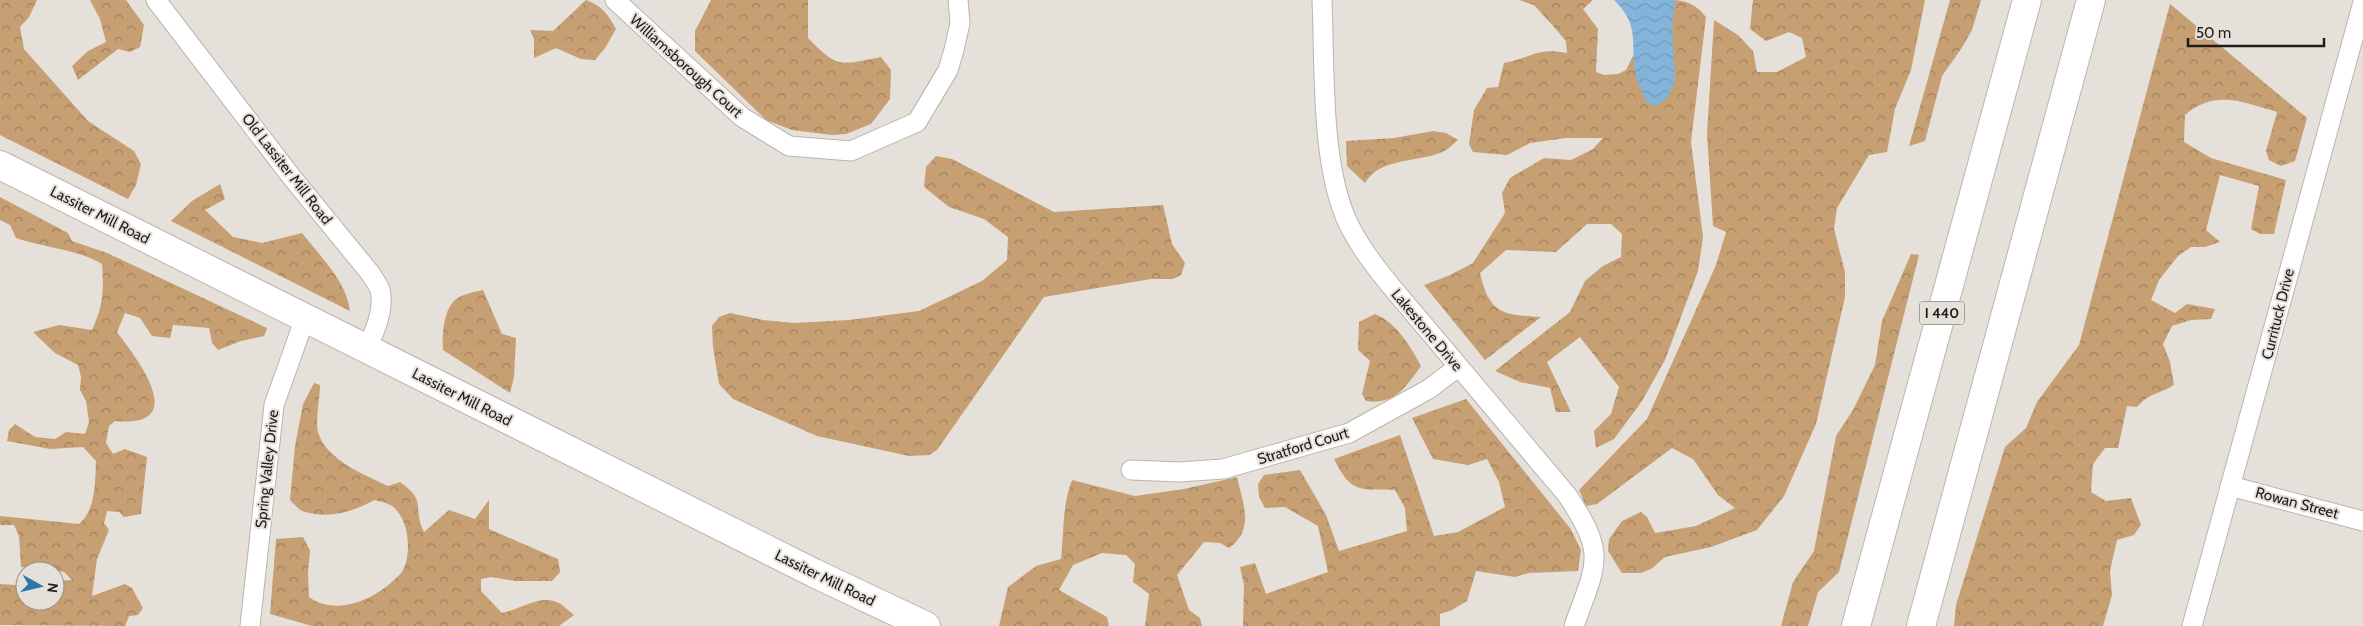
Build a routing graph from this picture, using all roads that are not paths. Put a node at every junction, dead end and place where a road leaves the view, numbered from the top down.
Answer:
1 (156, 0) edge
2 (615, 0) edge
3 (958, 0) edge
4 (1322, 0) edge
5 (2027, 0) edge
6 (2091, 0) edge
7 (2363, 2) edge
8 (0, 165) edge
9 (305, 318) junction
10 (367, 349) junction
11 (1458, 367) junction
12 (1131, 470) dead end
13 (2230, 486) junction
14 (2363, 521) edge
15 (250, 626) edge
16 (926, 626) edge
17 (1574, 626) edge
18 (1856, 626) edge
19 (1921, 626) edge
20 (2192, 626) edge

1 - 10 street, Old Lassiter Mill Road
2 - 3 street, Williamsborough Court
4 - 11 street, Lakestone Drive
5 - 18 main road, I 440
6 - 19 main road
7 - 13 street, Currituck Drive
8 - 9 main road, Lassiter Mill Road
9 - 10 main road, Lassiter Mill Road
9 - 15 street, Spring Valley Drive
10 - 16 main road, Lassiter Mill Road
11 - 12 street, Stratford Court
11 - 17 street, Lakestone Drive
13 - 14 street, Rowan Street
13 - 20 street, Currituck Drive

